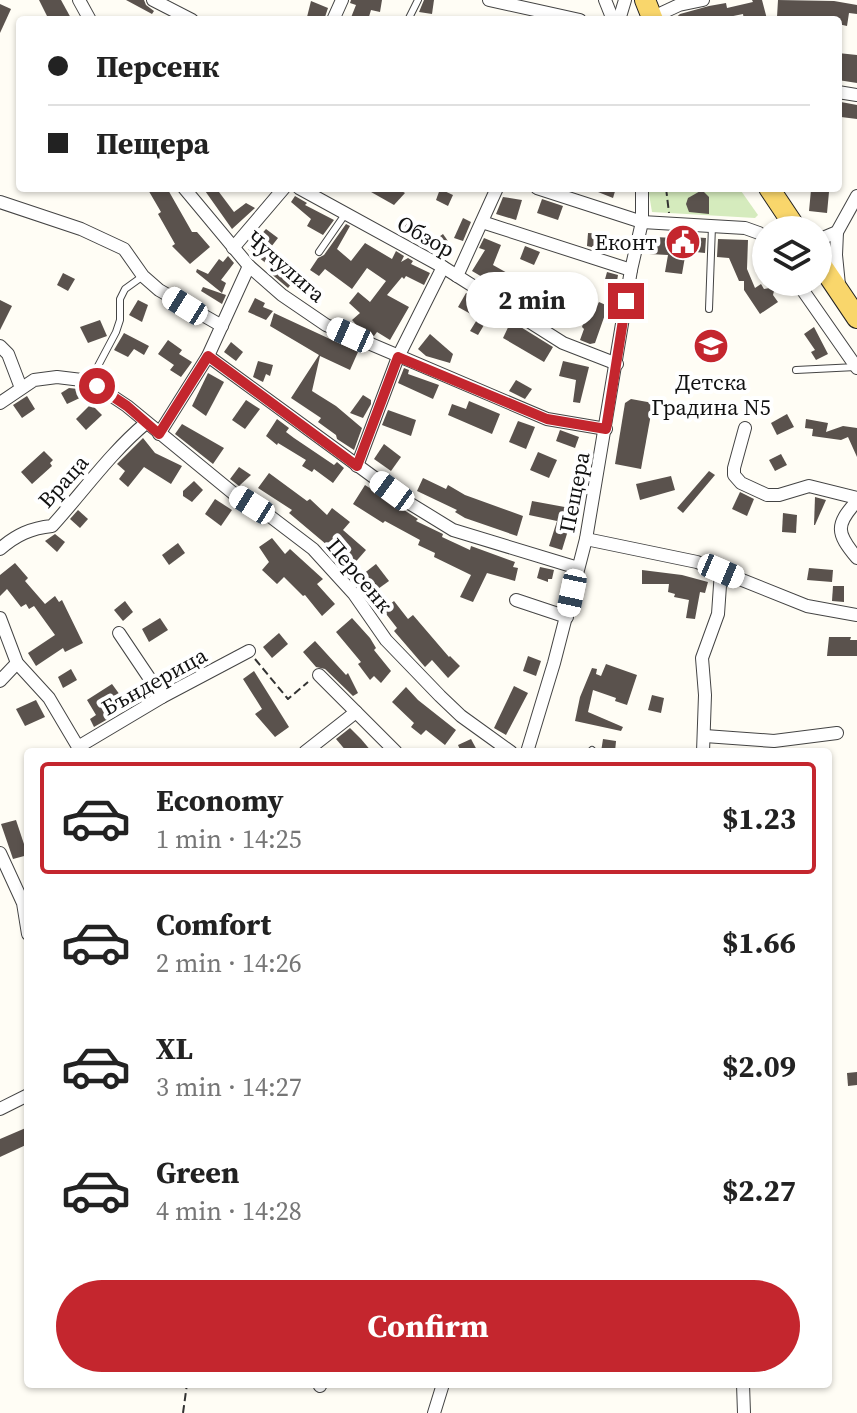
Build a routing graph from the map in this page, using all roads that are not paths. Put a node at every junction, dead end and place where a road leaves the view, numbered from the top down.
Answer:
1 (153, 0) edge
2 (489, 0) edge
3 (703, 0) edge
4 (509, 4) junction
5 (649, 15) edge
6 (184, 16) edge
7 (509, 16) edge
8 (562, 16) edge
9 (187, 192) edge
10 (281, 192) edge
11 (307, 192) edge
12 (495, 192) edge
13 (549, 192) edge
14 (642, 192) edge
15 (772, 192) edge
16 (857, 196) edge
17 (0, 202) edge
18 (346, 213) junction
19 (788, 216) edge
20 (482, 222) junction
21 (642, 222) junction
22 (712, 226) junction
23 (752, 230) edge
24 (837, 232) junction
25 (832, 234) edge
26 (233, 248) junction
27 (319, 252) dead end
28 (249, 266) junction
29 (443, 267) junction
30 (631, 270) junction
31 (143, 276) junction
32 (457, 276) junction
33 (832, 280) edge
34 (840, 292) junction
35 (807, 296) edge
36 (709, 309) dead end
37 (857, 318) edge
38 (222, 326) junction
39 (0, 346) edge
40 (208, 356) junction
41 (398, 357) junction
42 (617, 364) junction
43 (857, 367) edge
44 (796, 370) dead end
45 (90, 381) junction
46 (21, 388) junction
47 (0, 403) edge
48 (146, 423) junction
49 (745, 428) dead end
50 (606, 429) junction
51 (159, 434) junction
52 (357, 466) junction
53 (857, 500) edge
54 (586, 539) junction
55 (0, 549) edge
56 (857, 558) edge
57 (578, 568) junction
58 (721, 571) junction
59 (516, 600) dead end
60 (857, 615) edge
61 (567, 617) junction
62 (0, 618) edge
63 (119, 633) dead end
64 (249, 651) road end
65 (17, 663) junction
66 (319, 675) road end
67 (0, 681) edge
68 (162, 697) junction
69 (356, 712) junction
70 (837, 733) dead end
71 (705, 736) junction
72 (79, 748) edge
73 (83, 748) edge
74 (310, 748) edge
75 (392, 748) edge
76 (505, 748) edge
77 (528, 748) edge
78 (704, 748) edge
79 (0, 853) edge
80 (0, 883) edge
81 (16, 889) junction
82 (24, 909) edge
83 (24, 1097) edge
84 (0, 1109) edge
85 (442, 1388) edge
86 (743, 1388) edge
87 (434, 1413) edge
88 (744, 1413) edge

1 - 6 street
2 - 4 street
3 - 5 street
4 - 7 street
4 - 8 street
9 - 26 street, Чучулига
10 - 26 street
11 - 18 street, Обзор
12 - 20 street
13 - 21 street
14 - 21 street, Пещера
15 - 19 main road
16 - 24 street
17 - 31 street
18 - 27 lane
18 - 29 street, Обзор
20 - 30 street
20 - 32 street
21 - 22 street
21 - 30 street, Пещера
22 - 23 street
22 - 36 lane
24 - 25 street
24 - 34 street
26 - 28 street, Чучулига
28 - 38 street
28 - 41 street, Чучулига
29 - 32 street, Обзор
29 - 41 street
30 - 42 street, Пещера
31 - 38 street
31 - 45 lane
32 - 42 street, Обзор
33 - 34 main road
34 - 37 main road
35 - 43 street
38 - 40 street
39 - 46 street
40 - 51 street
40 - 52 street
41 - 50 street, Чучулига
41 - 52 street
42 - 50 street, Пещера
43 - 44 lane
45 - 46 street
45 - 48 street, Персенк
46 - 47 street
48 - 51 street, Персенк
48 - 55 street, Враца
49 - 53 street
50 - 54 street, Пещера
51 - 76 street, Персенк
52 - 57 street
53 - 56 street
54 - 57 street, Пещера
54 - 58 street
57 - 61 street, Пещера
58 - 60 street
58 - 71 street
59 - 61 street
61 - 77 street, Пещера
62 - 65 street
63 - 68 street
64 - 68 street, Бъндерица
65 - 67 street
65 - 72 street
66 - 69 street
68 - 73 street, Бъндерица
69 - 74 street
69 - 75 street
70 - 71 street
71 - 78 street
79 - 81 street
80 - 81 street
81 - 82 street
83 - 84 street
85 - 87 street
86 - 88 street

